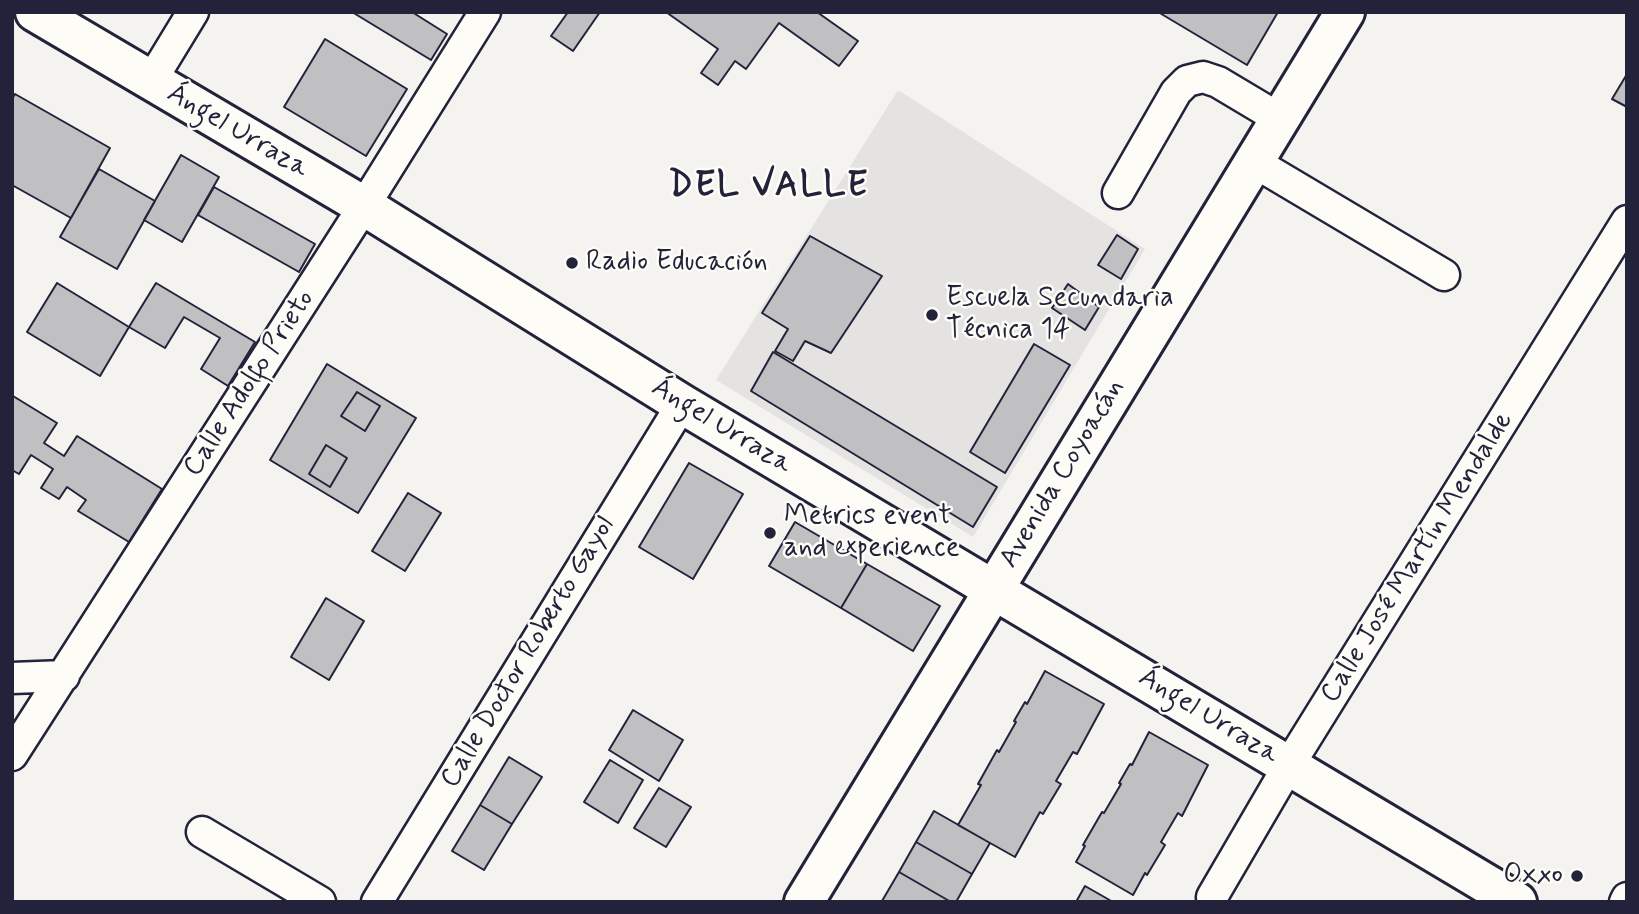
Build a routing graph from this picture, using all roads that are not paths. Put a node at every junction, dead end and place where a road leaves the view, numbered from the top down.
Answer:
1 (35, 12) edge
2 (193, 12) edge
3 (485, 12) edge
4 (1345, 12) edge
5 (151, 81) junction
6 (1280, 119) junction
7 (1254, 162) junction
8 (1118, 192) dead end
9 (364, 206) junction
10 (1627, 221) edge
11 (1444, 275) dead end
12 (682, 404) junction
13 (992, 590) junction
14 (64, 676) junction
15 (12, 678) edge
16 (12, 755) edge
17 (1289, 765) junction
18 (202, 832) dead end
19 (1207, 900) edge
20 (320, 902) edge
21 (377, 902) edge
22 (804, 902) edge
23 (1517, 902) edge

1 - 5 main road, Ángel Urraza
2 - 5 street
3 - 9 street, Calle Adolfo Prieto
4 - 6 main road, Avenida Coyoacán
5 - 9 main road, Ángel Urraza
6 - 7 main road, Avenida Coyoacán
6 - 8 street
7 - 11 street
7 - 13 main road, Avenida Coyoacán
9 - 12 main road, Ángel Urraza
9 - 14 street, Calle Adolfo Prieto
10 - 17 street, Calle José Martín Mendalde
12 - 13 main road, Ángel Urraza
12 - 21 street, Calle Doctor Roberto Gayol
13 - 17 main road, Ángel Urraza
13 - 22 main road, Avenida Coyoacán
14 - 15 street
14 - 16 street, Calle Adolfo Prieto
17 - 19 street, Calle José Martín Mendalde
17 - 23 main road, Ángel Urraza
18 - 20 street

